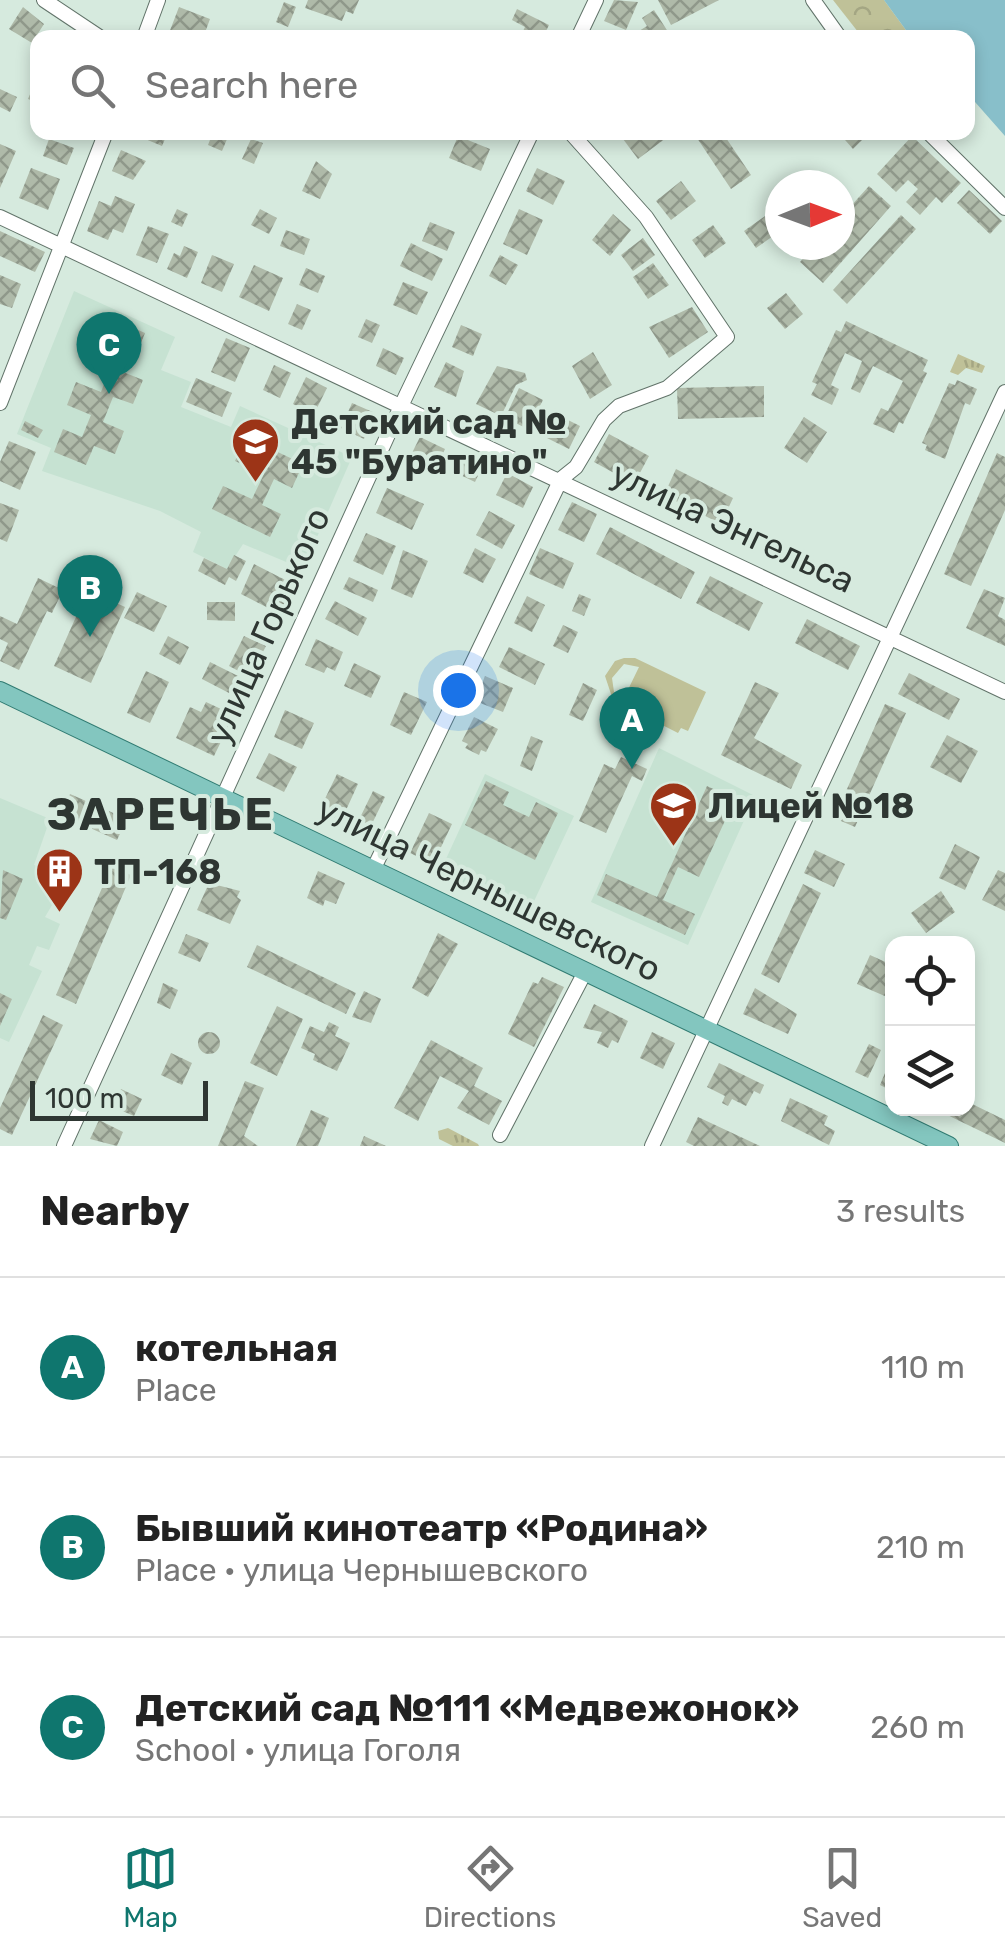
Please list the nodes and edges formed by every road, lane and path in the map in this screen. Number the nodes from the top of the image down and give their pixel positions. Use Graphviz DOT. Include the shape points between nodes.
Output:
graph roads {
  1 [pos="44,0"];
  2 [pos="158,0"];
  3 [pos="596,0"];
  4 [pos="813,0"];
  5 [pos="89,30"];
  6 [pos="147,30"];
  7 [pos="582,30"];
  8 [pos="834,30"];
  9 [pos="103,140"];
  10 [pos="528,140"];
  11 [pos="577,140"];
  12 [pos="936,140"];
  13 [pos="1005,208"];
  14 [pos="0,216"];
  15 [pos="62,244"];
  16 [pos="1005,392"];
  17 [pos="0,403"];
  18 [pos="402,404"];
  19 [pos="562,479"];
  20 [pos="894,636"];
  21 [pos="0,690"];
  22 [pos="1005,692"];
  23 [pos="223,798"];
  24 [pos="374,870"];
  25 [pos="586,972"];
  26 [pos="706,1030"];
  27 [pos="500,1135"];
  28 [pos="64,1146"];
  29 [pos="652,1146"];
  30 [pos="949,1146"];
  1 -- 5 [label="street"];
  2 -- 6 [label="street"];
  3 -- 7 [label="street"];
  4 -- 8 [label="street"];
  9 -- 15 [label="street"];
  10 -- 18 [label="street, улица Горького"];
  11 -- 19 [label="street" via="646,217 727,338 668,388 619,406"];
  12 -- 13 [label="street"];
  14 -- 15 [label="street, улица Энгельса"];
  15 -- 17 [label="street"];
  15 -- 18 [label="street, улица Энгельса"];
  16 -- 20 [label="street"];
  18 -- 19 [label="street, улица Энгельса"];
  18 -- 23 [label="street, улица Горького"];
  19 -- 20 [label="street, улица Энгельса"];
  19 -- 24 [label="street"];
  20 -- 22 [label="street, улица Энгельса"];
  20 -- 26 [label="street"];
  21 -- 23 [label="main road, улица Чернышевского"];
  23 -- 24 [label="main road, улица Чернышевского"];
  23 -- 28 [label="street, улица Горького"];
  24 -- 25 [label="main road, улица Чернышевского"];
  25 -- 26 [label="main road, улица Чернышевского"];
  25 -- 27 [label="street"];
  26 -- 29 [label="street"];
  26 -- 30 [label="main road, улица Чернышевского"];
}
